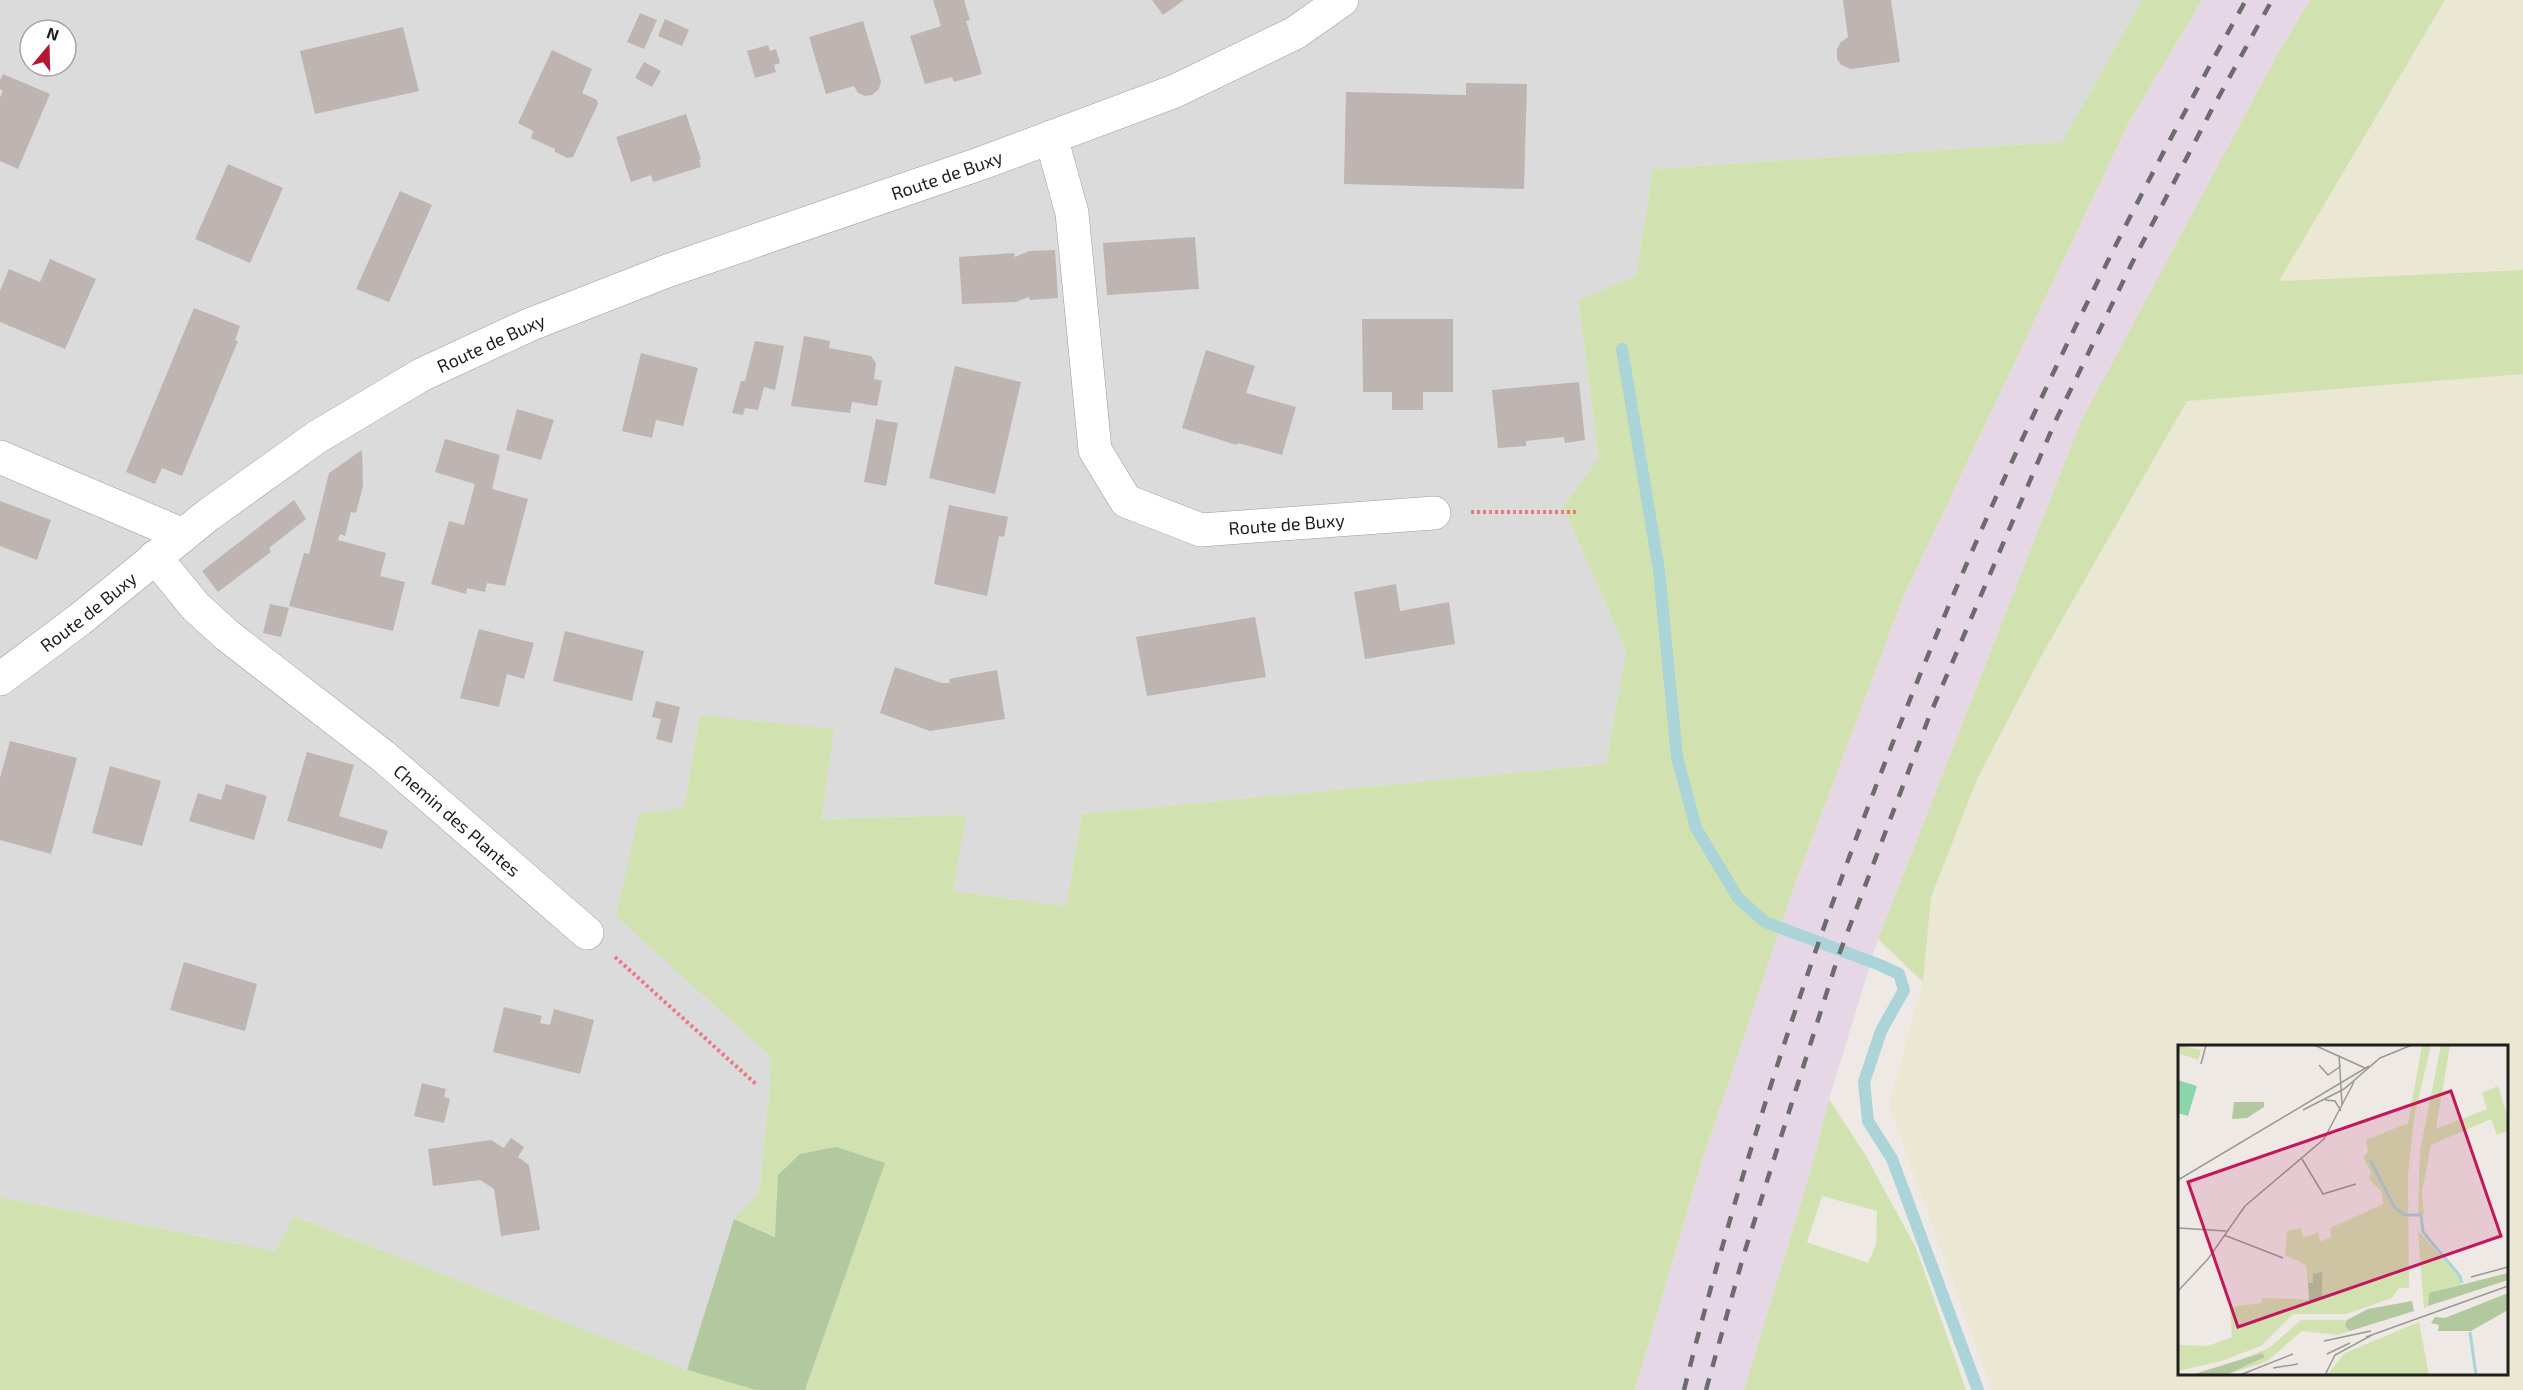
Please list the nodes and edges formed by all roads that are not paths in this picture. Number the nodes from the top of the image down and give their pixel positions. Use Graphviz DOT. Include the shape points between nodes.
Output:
graph roads {
  1 [pos="1342,0"];
  2 [pos="1051,137"];
  3 [pos="0,457"];
  4 [pos="1434,513"];
  5 [pos="183,535"];
  6 [pos="155,557"];
  7 [pos="0,679"];
  8 [pos="587,933"];
  1 -- 2 [label="street, Route de Buxy" via="1295,33 1175,92"];
  2 -- 4 [label="street, Route de Buxy" via="1072,213 1095,450 1126,501 1201,530"];
  2 -- 5 [label="street, Route de Buxy" via="667,271 529,325 421,375 318,437"];
  3 -- 5 [label="street"];
  5 -- 6 [label="street, Route de Buxy"];
  6 -- 7 [label="street, Route de Buxy"];
  6 -- 8 [label="street, Chemin des Plantes" via="196,607 228,636 383,756"];
}
